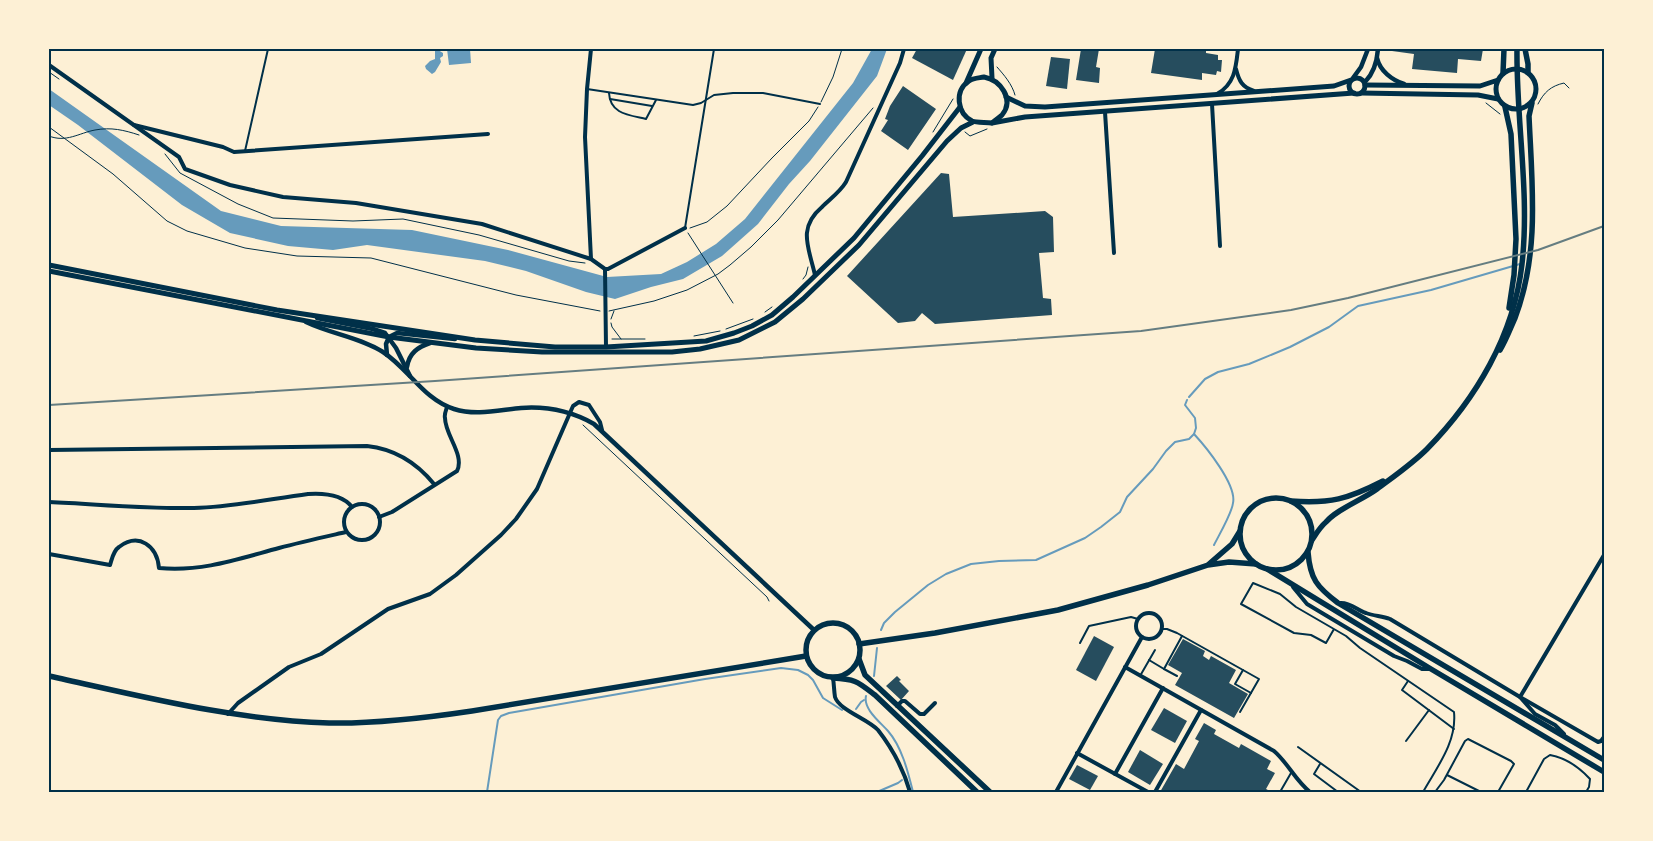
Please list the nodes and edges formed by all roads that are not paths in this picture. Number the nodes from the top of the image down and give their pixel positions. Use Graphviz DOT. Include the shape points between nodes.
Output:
graph roads {
  1 [pos="268,49"];
  2 [pos="591,49"];
  3 [pos="714,49"];
  4 [pos="904,49"];
  5 [pos="981,49"];
  6 [pos="994,49"];
  7 [pos="1238,49"];
  8 [pos="1368,49"];
  9 [pos="1378,49"];
  10 [pos="1504,49"];
  11 [pos="1517,49"];
  12 [pos="1525,49"];
  13 [pos="1377,58"];
  14 [pos="49,65"];
  15 [pos="1236,70"];
  16 [pos="1528,72"];
  17 [pos="1503,73"];
  18 [pos="992,78"];
  19 [pos="1352,79"];
  20 [pos="1498,80"];
  21 [pos="966,83"];
  22 [pos="1365,84"];
  23 [pos="1408,85"];
  24 [pos="587,89"];
  25 [pos="609,92"];
  26 [pos="1256,92"];
  27 [pos="1360,93"];
  28 [pos="1354,94"];
  29 [pos="1214,96"];
  30 [pos="1006,97"];
  31 [pos="610,99"];
  32 [pos="656,100"];
  33 [pos="705,100"];
  34 [pos="1498,100"];
  35 [pos="820,104"];
  36 [pos="1212,104"];
  37 [pos="1534,105"];
  38 [pos="652,106"];
  39 [pos="960,107"];
  40 [pos="1505,107"];
  41 [pos="1105,112"];
  42 [pos="973,122"];
  43 [pos="992,123"];
  44 [pos="130,124"];
  45 [pos="488,134"];
  46 [pos="245,152"];
  47 [pos="686,230"];
  48 [pos="1220,246"];
  49 [pos="1114,254"];
  50 [pos="592,259"];
  51 [pos="49,265"];
  52 [pos="605,268"];
  53 [pos="49,271"];
  54 [pos="815,275"];
  55 [pos="1518,290"];
  56 [pos="308,315"];
  57 [pos="305,322"];
  58 [pos="389,337"];
  59 [pos="464,338"];
  60 [pos="432,342"];
  61 [pos="606,350"];
  62 [pos="412,354"];
  63 [pos="387,355"];
  64 [pos="402,358"];
  65 [pos="392,359"];
  66 [pos="1492,362"];
  67 [pos="407,367"];
  68 [pos="411,378"];
  69 [pos="447,406"];
  70 [pos="569,412"];
  71 [pos="602,430"];
  72 [pos="49,450"];
  73 [pos="1394,476"];
  74 [pos="434,484"];
  75 [pos="1290,500"];
  76 [pos="49,502"];
  77 [pos="352,507"];
  78 [pos="378,517"];
  79 [pos="1240,531"];
  80 [pos="346,532"];
  81 [pos="1312,540"];
  82 [pos="1308,552"];
  83 [pos="49,554"];
  84 [pos="1604,555"];
  85 [pos="1256,564"];
  86 [pos="1208,565"];
  87 [pos="1267,569"];
  88 [pos="1338,603"];
  89 [pos="1138,619"];
  90 [pos="1162,629"];
  91 [pos="1334,629"];
  92 [pos="814,630"];
  93 [pos="1182,636"];
  94 [pos="1142,637"];
  95 [pos="1080,643"];
  96 [pos="860,644"];
  97 [pos="1155,650"];
  98 [pos="806,656"];
  99 [pos="859,658"];
  100 [pos="1149,660"];
  101 [pos="1125,667"];
  102 [pos="1164,669"];
  103 [pos="1243,670"];
  104 [pos="49,676"];
  105 [pos="1140,676"];
  106 [pos="1177,676"];
  107 [pos="834,678"];
  108 [pos="1408,680"];
  109 [pos="1163,688"];
  110 [pos="1251,693"];
  111 [pos="1520,697"];
  112 [pos="935,703"];
  113 [pos="897,706"];
  114 [pos="1201,710"];
  115 [pos="1429,710"];
  116 [pos="1240,712"];
  117 [pos="228,714"];
  118 [pos="1454,729"];
  119 [pos="1604,736"];
  120 [pos="1406,741"];
  121 [pos="1573,742"];
  122 [pos="1298,747"];
  123 [pos="1077,753"];
  124 [pos="1604,760"];
  125 [pos="1320,763"];
  126 [pos="1291,772"];
  127 [pos="1604,772"];
  128 [pos="1115,774"];
  129 [pos="1447,775"];
  130 [pos="1308,791"];
  131 [pos="910,792"];
  132 [pos="977,792"];
  133 [pos="990,792"];
  134 [pos="1056,792"];
  135 [pos="1148,792"];
  136 [pos="1155,792"];
  137 [pos="1280,792"];
  138 [pos="1338,792"];
  139 [pos="1361,792"];
  140 [pos="1423,792"];
  141 [pos="1435,792"];
  142 [pos="1481,792"];
  143 [pos="1498,792"];
  144 [pos="1526,792"];
  145 [pos="1586,792"];
  1 -- 46 [label="lane"];
  2 -- 24 [label="street"];
  3 -- 33 [label="lane"];
  4 -- 54 [label="street" via="846,182 810,220 806,238"];
  5 -- 21 [label="main road"];
  6 -- 18 [label="main road"];
  7 -- 15 [label="street"];
  8 -- 19 [label="street"];
  9 -- 13 [label="street"];
  10 -- 17 [label="main road"];
  11 -- 55 [label="main road" via="1524,203"];
  12 -- 16 [label="main road"];
  13 -- 22 [label="street" via="1372,75"];
  13 -- 23 [label="street" via="1378,65 1390,77"];
  14 -- 44 [label="street"];
  15 -- 26 [label="street" via="1242,85"];
  15 -- 29 [label="street" via="1229,86"];
  16 -- 17 [label="main road" via="1511,69"];
  16 -- 37 [label="main road" via="1537,86"];
  17 -- 20 [label="main road"];
  18 -- 21 [label="main road"];
  18 -- 30 [label="main road" via="1004,90"];
  19 -- 22 [label="main road" via="1360,78"];
  19 -- 26 [label="main road" via="1334,86"];
  19 -- 28 [label="main road" via="1349,86"];
  20 -- 23 [label="main road" via="1480,86"];
  20 -- 34 [label="main road"];
  21 -- 39 [label="main road" via="959,92"];
  22 -- 23 [label="main road"];
  22 -- 27 [label="main road"];
  24 -- 25 [label="lane"];
  24 -- 50 [label="street" via="585,137"];
  25 -- 31 [label="lane"];
  25 -- 32 [label="lane"];
  26 -- 29 [label="main road"];
  27 -- 28 [label="main road"];
  27 -- 34 [label="main road" via="1478,95"];
  28 -- 36 [label="main road"];
  29 -- 30 [label="main road" via="1045,107 1025,106"];
  30 -- 43 [label="main road" via="1006,108"];
  31 -- 38 [label="lane"];
  31 -- 38 [label="lane" via="616,110 646,119"];
  32 -- 33 [label="lane" via="693,105"];
  32 -- 38 [label="lane"];
  33 -- 35 [label="lane" via="714,95 763,93"];
  33 -- 47 [label="lane"];
  34 -- 40 [label="main road"];
  36 -- 41 [label="main road"];
  36 -- 48 [label="street"];
  37 -- 40 [label="main road" via="1519,110"];
  37 -- 55 [label="main road" via="1529,116 1533,233 1529,271"];
  39 -- 42 [label="main road"];
  39 -- 54 [label="main road" via="854,238"];
  40 -- 55 [label="main road" via="1511,134"];
  41 -- 43 [label="main road" via="1024,117"];
  41 -- 49 [label="street"];
  42 -- 43 [label="main road"];
  42 -- 61 [label="main road" via="946,141 859,245 775,322 739,340 700,349 672,352"];
  44 -- 46 [label="street" via="234,152"];
  44 -- 50 [label="street" via="178,157 185,169 230,185 283,198 356,203 482,224"];
  45 -- 46 [label="street"];
  47 -- 52 [label="street"];
  50 -- 52 [label="street"];
  51 -- 56 [label="main road"];
  52 -- 61 [label="street"];
  53 -- 57 [label="main road"];
  54 -- 61 [label="main road" via="772,315 734,333 706,341"];
  55 -- 66 [label="main road"];
  55 -- 66 [label="main road" via="1506,340"];
  56 -- 58 [label="street" via="379,331"];
  56 -- 59 [label="main road"];
  57 -- 58 [label="main road"];
  57 -- 63 [label="street" via="360,340"];
  58 -- 59 [label="street" via="397,333"];
  58 -- 60 [label="main road"];
  58 -- 63 [label="street"];
  58 -- 64 [label="street"];
  59 -- 61 [label="main road"];
  60 -- 61 [label="main road" via="513,350"];
  60 -- 62 [label="street"];
  62 -- 64 [label="street"];
  62 -- 67 [label="street"];
  63 -- 65 [label="street"];
  64 -- 65 [label="street"];
  64 -- 67 [label="street"];
  65 -- 68 [label="street"];
  66 -- 73 [label="main road" via="1456,416 1426,450"];
  67 -- 68 [label="street"];
  68 -- 69 [label="street" via="431,398"];
  69 -- 70 [label="street" via="474,412 550,408"];
  69 -- 74 [label="street" via="444,417 460,465 457,471"];
  70 -- 71 [label="street"];
  70 -- 71 [label="street" via="579,402 589,405"];
  70 -- 117 [label="street" via="532,497 516,519 480,554 430,594 388,609 321,654 290,667 238,703"];
  71 -- 92 [label="street"];
  72 -- 74 [label="street" via="367,446 392,451 408,459"];
  73 -- 75 [label="main road" via="1362,492 1335,500"];
  73 -- 81 [label="main road" via="1326,521"];
  74 -- 78 [label="street" via="392,512"];
  75 -- 79 [label="main road" via="1278,498 1255,505 1246,514"];
  75 -- 81 [label="main road" via="1308,516"];
  76 -- 77 [label="street" via="195,508 320,494 338,497"];
  77 -- 78 [label="street" via="368,506"];
  77 -- 80 [label="street" via="345,515"];
  78 -- 80 [label="street" via="379,528 368,539 358,540"];
  79 -- 85 [label="main road" via="1245,553"];
  79 -- 86 [label="main road" via="1232,544"];
  80 -- 83 [label="street" via="191,569 159,568 152,548 136,541 119,547 110,565"];
  81 -- 82 [label="main road"];
  82 -- 87 [label="main road" via="1291,568"];
  82 -- 88 [label="main road" via="1317,585"];
  84 -- 111 [label="street"];
  85 -- 86 [label="main road" via="1228,562"];
  85 -- 87 [label="main road"];
  86 -- 96 [label="main road" via="1058,610"];
  87 -- 127 [label="main road"];
  88 -- 111 [label="street" via="1390,619"];
  88 -- 121 [label="main road"];
  89 -- 90 [label="street" via="1144,614 1152,614 1161,622"];
  89 -- 94 [label="street" via="1137,631"];
  89 -- 95 [label="lane" via="1131,617 1089,626"];
  90 -- 93 [label="lane"];
  90 -- 94 [label="street" via="1154,638"];
  91 -- 91 [label="lane" via="1280,594 1253,583 1242,604 1294,633 1311,635 1326,643"];
  91 -- 108 [label="lane"];
  92 -- 96 [label="main road" via="832,623 841,624 850,629"];
  92 -- 98 [label="main road" via="807,642"];
  93 -- 102 [label="lane"];
  93 -- 103 [label="lane"];
  94 -- 101 [label="street"];
  96 -- 99 [label="main road"];
  97 -- 100 [label="lane"];
  98 -- 107 [label="main road" via="816,672"];
  98 -- 117 [label="main road" via="422,718 330,723"];
  99 -- 107 [label="main road" via="849,672"];
  99 -- 113 [label="main road" via="865,675"];
  100 -- 102 [label="lane"];
  100 -- 105 [label="lane"];
  101 -- 105 [label="street"];
  101 -- 123 [label="street"];
  102 -- 106 [label="lane"];
  103 -- 110 [label="lane" via="1235,684"];
  103 -- 110 [label="lane" via="1259,679"];
  104 -- 117 [label="main road"];
  105 -- 109 [label="street"];
  107 -- 131 [label="street" via="835,698 878,731 903,773"];
  107 -- 132 [label="main road" via="858,681"];
  108 -- 115 [label="lane" via="1402,690"];
  108 -- 118 [label="lane" via="1454,712"];
  109 -- 114 [label="street"];
  109 -- 128 [label="street"];
  110 -- 116 [label="lane"];
  111 -- 119 [label="street" via="1598,742"];
  111 -- 121 [label="street" via="1535,714"];
  112 -- 113 [label="street" via="924,714 906,701"];
  113 -- 133 [label="main road"];
  114 -- 126 [label="street" via="1274,751"];
  114 -- 136 [label="street"];
  115 -- 118 [label="lane"];
  115 -- 120 [label="lane"];
  118 -- 140 [label="lane" via="1449,747"];
  121 -- 124 [label="main road"];
  122 -- 125 [label="lane"];
  123 -- 128 [label="street"];
  123 -- 134 [label="street"];
  125 -- 138 [label="lane" via="1314,774"];
  125 -- 139 [label="lane"];
  126 -- 130 [label="street"];
  126 -- 137 [label="lane"];
  128 -- 135 [label="street"];
  129 -- 141 [label="lane"];
  129 -- 142 [label="lane"];
  129 -- 143 [label="lane" via="1468,739 1514,764"];
  144 -- 145 [label="lane" via="1544,758 1550,755 1559,756 1580,768 1590,779"];
}
